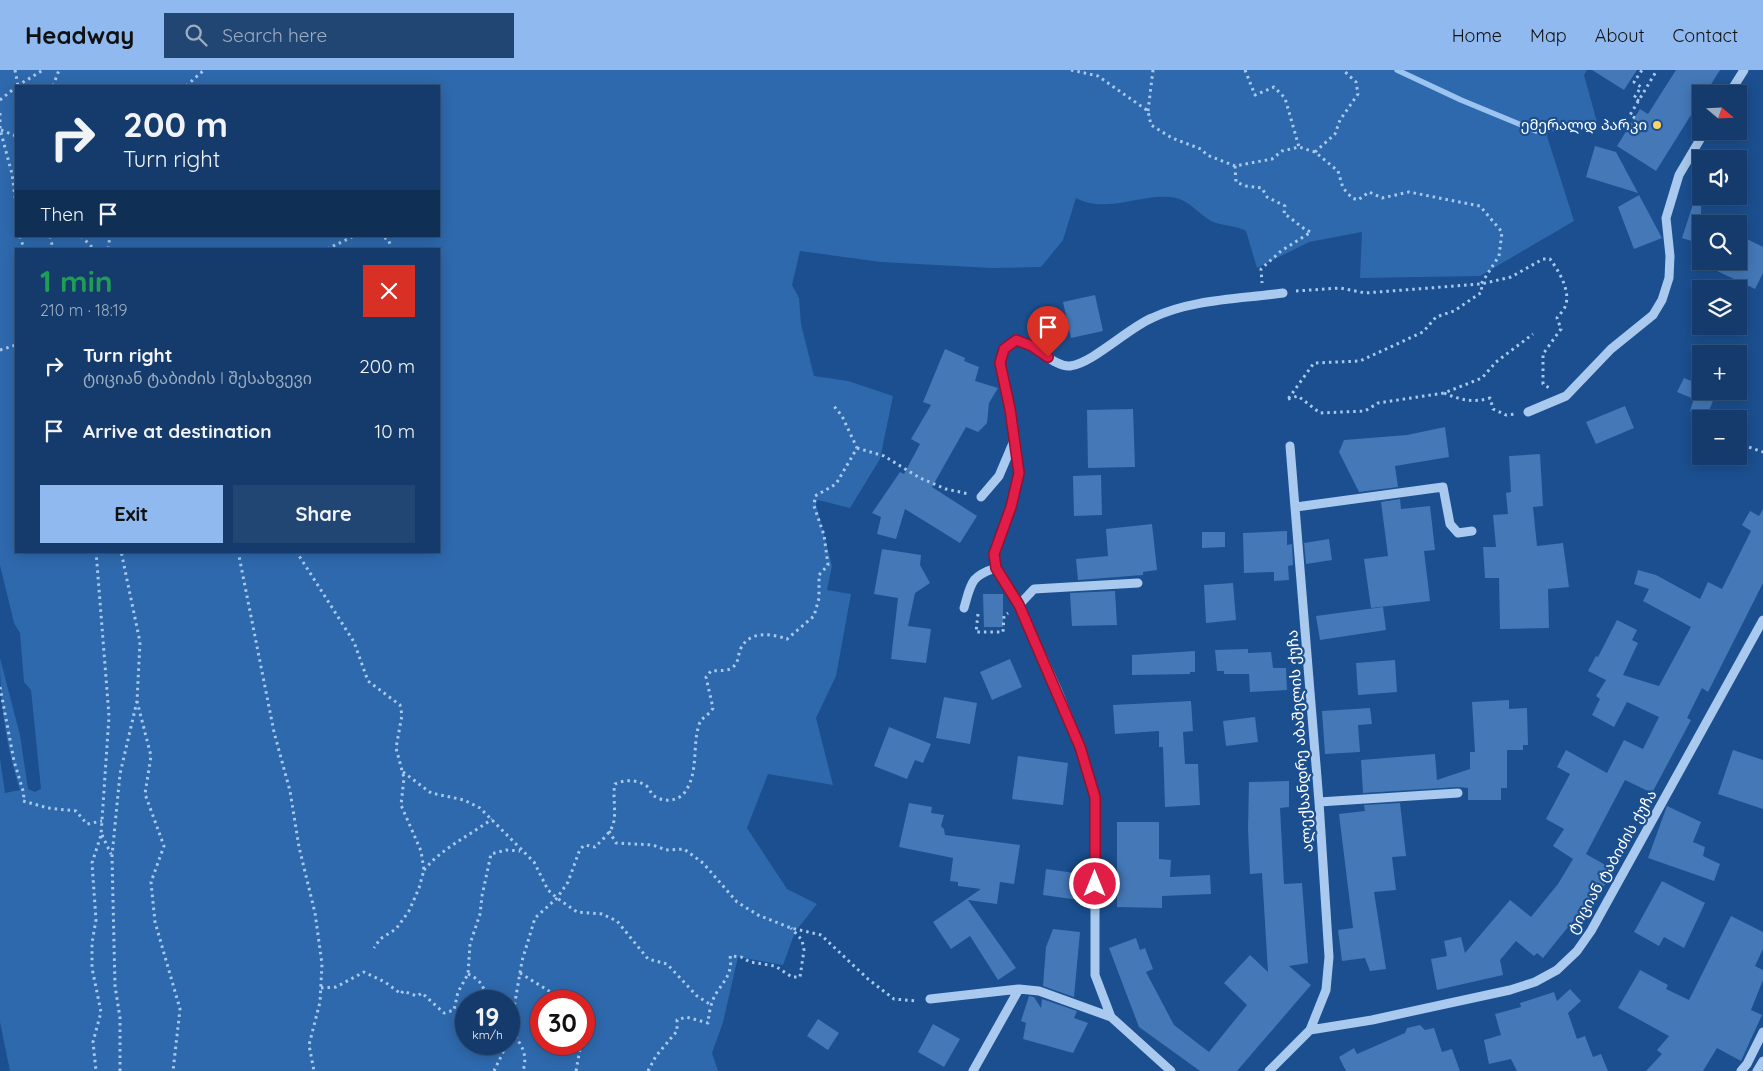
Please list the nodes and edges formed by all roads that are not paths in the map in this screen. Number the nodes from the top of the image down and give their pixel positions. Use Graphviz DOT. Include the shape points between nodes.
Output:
graph roads {
  1 [pos="1744,70"];
  2 [pos="1735,85"];
  3 [pos="1699,140"];
  4 [pos="1283,293"];
  5 [pos="1528,412"];
  6 [pos="1013,443"];
  7 [pos="1290,446"];
  8 [pos="982,497"];
  9 [pos="1296,507"];
  10 [pos="1472,531"];
  11 [pos="996,568"];
  12 [pos="1138,583"];
  13 [pos="1019,605"];
  14 [pos="964,608"];
  15 [pos="1763,620"];
  16 [pos="1458,793"];
  17 [pos="1319,802"];
  18 [pos="1019,989"];
  19 [pos="930,999"];
  20 [pos="1111,1017"];
  21 [pos="1310,1030"];
  22 [pos="1763,1032"];
  23 [pos="1763,1061"];
  24 [pos="973,1071"];
  25 [pos="1172,1071"];
  26 [pos="1269,1071"];
  27 [pos="1741,1071"];
  28 [pos="1757,1071"];
  1 -- 2 [label="street"];
  3 -- 5 [label="street" via="1678,174 1666,218 1670,256 1668,278 1662,300 1653,315 1611,349 1566,396"];
  4 -- 6 [label="street" via="1206,303 1164,313 1071,366 1064,366 1016,340 1004,349 1000,363"];
  6 -- 8 [label="street" via="999,476"];
  6 -- 11 [label="street" via="1019,473 994,554"];
  7 -- 9 [label="street, ალექსანდრე აბაშელის ქუჩა"];
  9 -- 10 [label="street" via="1443,487 1450,524 1458,532"];
  9 -- 17 [label="street, ალექსანდრე აბაშელის ქუჩა"];
  11 -- 13 [label="street"];
  11 -- 14 [label="street" via="979,573 971,582"];
  12 -- 13 [label="street" via="1034,588"];
  13 -- 20 [label="street" via="1080,747 1095,797 1095,975"];
  15 -- 21 [label="street, ტიციან ტაბიძის ქუჩა" via="1592,931 1557,970 1510,990"];
  16 -- 17 [label="street"];
  17 -- 21 [label="street, ალექსანდრე აბაშელის ქუჩა" via="1329,957 1326,990"];
  18 -- 19 [label="street"];
  18 -- 20 [label="street" via="1039,991"];
  18 -- 24 [label="street"];
  20 -- 25 [label="street"];
  21 -- 26 [label="street"];
  22 -- 27 [label="street"];
  23 -- 28 [label="street"];
}
